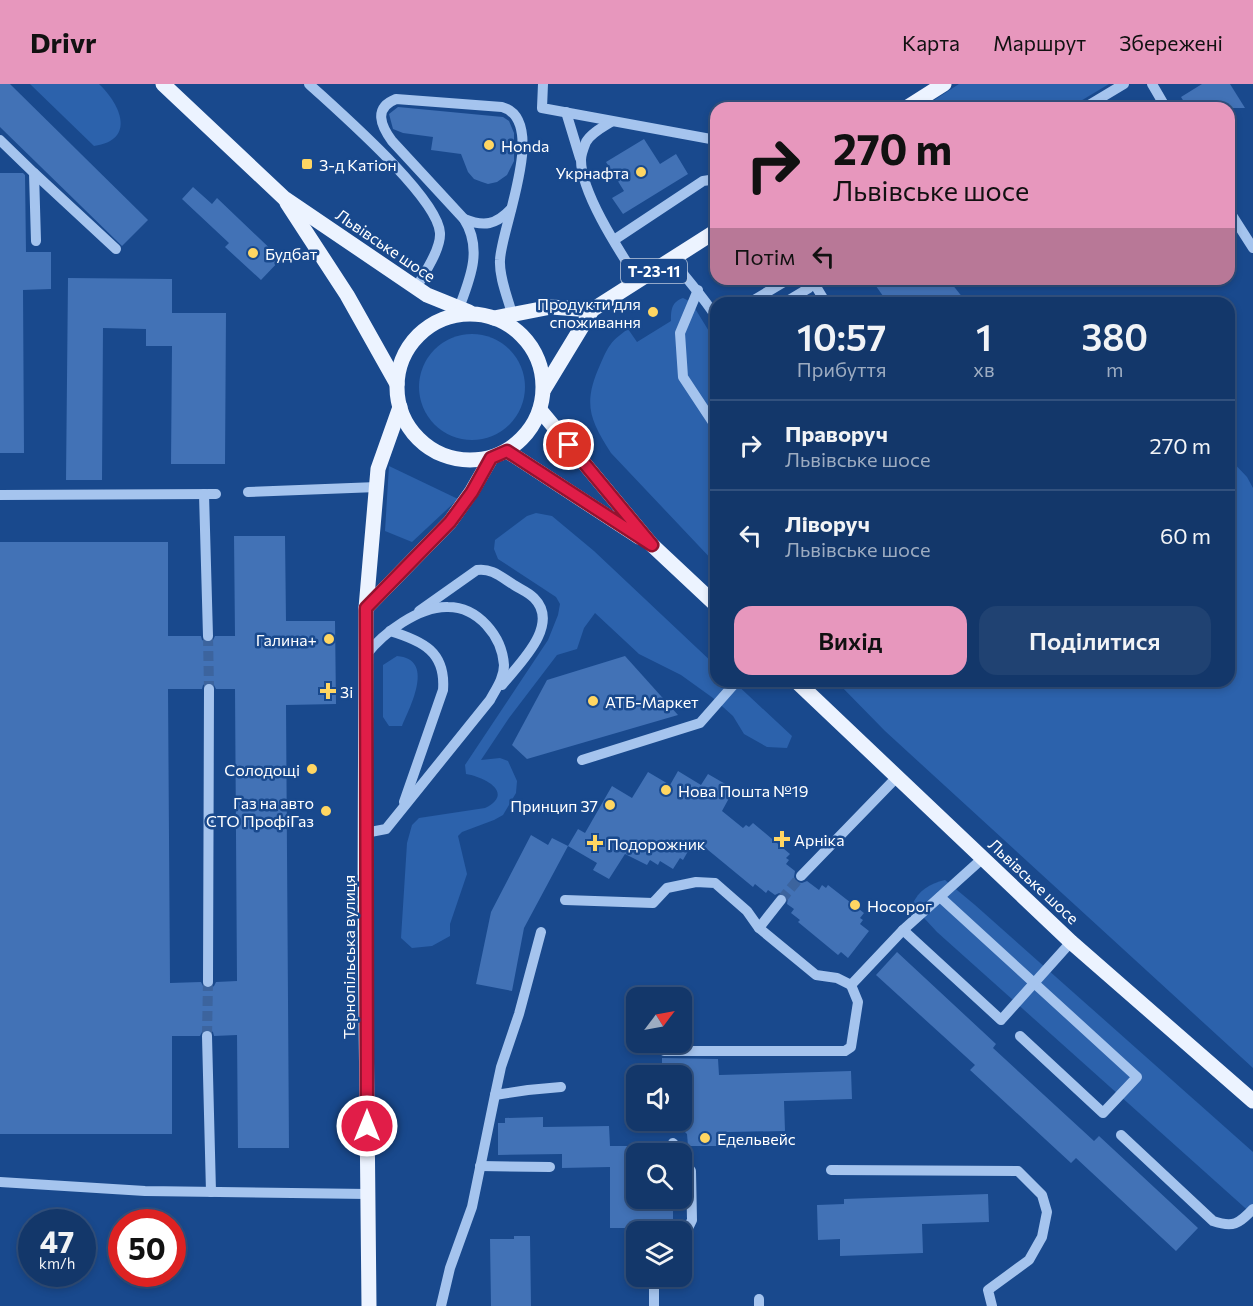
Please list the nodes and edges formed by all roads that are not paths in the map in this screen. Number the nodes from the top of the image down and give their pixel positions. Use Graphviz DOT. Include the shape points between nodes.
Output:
graph roads {
  1 [pos="163,84"];
  2 [pos="309,84"];
  3 [pos="543,84"];
  4 [pos="944,84"];
  5 [pos="1124,84"];
  6 [pos="1152,84"];
  7 [pos="916,102"];
  8 [pos="1094,102"];
  9 [pos="1163,102"];
  10 [pos="566,112"];
  11 [pos="611,122"];
  12 [pos="710,139"];
  13 [pos="0,140"];
  14 [pos="581,159"];
  15 [pos="34,173"];
  16 [pos="710,180"];
  17 [pos="284,198"];
  18 [pos="511,209"];
  19 [pos="464,219"];
  20 [pos="1235,220"];
  21 [pos="710,235"];
  22 [pos="614,240"];
  23 [pos="36,241"];
  24 [pos="116,249"];
  25 [pos="1253,249"];
  26 [pos="672,259"];
  27 [pos="638,280"];
  28 [pos="779,285"];
  29 [pos="810,285"];
  30 [pos="416,288"];
  31 [pos="698,290"];
  32 [pos="759,297"];
  33 [pos="794,297"];
  34 [pos="710,306"];
  35 [pos="592,310"];
  36 [pos="465,311"];
  37 [pos="512,314"];
  38 [pos="494,318"];
  39 [pos="397,384"];
  40 [pos="544,389"];
  41 [pos="400,407"];
  42 [pos="540,410"];
  43 [pos="710,418"];
  44 [pos="507,451"];
  45 [pos="491,458"];
  46 [pos="377,487"];
  47 [pos="248,492"];
  48 [pos="204,494"];
  49 [pos="216,494"];
  50 [pos="0,495"];
  51 [pos="652,545"];
  52 [pos="710,599"];
  53 [pos="366,608"];
  54 [pos="412,616"];
  55 [pos="390,631"];
  56 [pos="208,636"];
  57 [pos="366,655"];
  58 [pos="732,687"];
  59 [pos="802,687"];
  60 [pos="209,688"];
  61 [pos="490,700"];
  62 [pos="582,759"];
  63 [pos="897,777"];
  64 [pos="401,808"];
  65 [pos="365,833"];
  66 [pos="982,858"];
  67 [pos="801,876"];
  68 [pos="939,897"];
  69 [pos="565,900"];
  70 [pos="782,900"];
  71 [pos="759,928"];
  72 [pos="903,930"];
  73 [pos="541,932"];
  74 [pos="1071,942"];
  75 [pos="208,982"];
  76 [pos="1035,983"];
  77 [pos="851,985"];
  78 [pos="207,1036"];
  79 [pos="1020,1036"];
  80 [pos="692,1052"];
  81 [pos="561,1087"];
  82 [pos="495,1095"];
  83 [pos="1253,1101"];
  84 [pos="1121,1135"];
  85 [pos="480,1166"];
  86 [pos="550,1167"];
  87 [pos="831,1170"];
  88 [pos="0,1182"];
  89 [pos="212,1192"];
  90 [pos="368,1194"];
  91 [pos="1253,1209"];
  92 [pos="654,1287"];
  93 [pos="369,1306"];
  94 [pos="441,1306"];
  95 [pos="654,1306"];
  96 [pos="992,1306"];
  1 -- 17 [label="main road, Львівське шосе"];
  2 -- 30 [label="street" via="385,156 433,212 440,233 433,261"];
  3 -- 10 [label="street" via="542,108"];
  4 -- 7 [label="main road"];
  5 -- 8 [label="street"];
  6 -- 9 [label="street"];
  10 -- 11 [label="street"];
  10 -- 14 [label="street"];
  11 -- 12 [label="street"];
  11 -- 14 [label="street" via="586,141"];
  13 -- 15 [label="street"];
  14 -- 22 [label="street" via="585,181"];
  15 -- 23 [label="street"];
  15 -- 24 [label="street"];
  16 -- 22 [label="street"];
  17 -- 30 [label="main road, Львівське шосе"];
  17 -- 39 [label="main road, Львівське шосе" via="347,295"];
  18 -- 19 [label="street" via="487,225"];
  18 -- 19 [label="street" via="524,145 522,130 510,109 411,99 388,102 380,119 383,129"];
  18 -- 37 [label="street" via="500,261"];
  19 -- 36 [label="street" via="473,242 473,271"];
  20 -- 25 [label="street"];
  21 -- 26 [label="main road, Т-23-11"];
  22 -- 27 [label="street"];
  26 -- 27 [label="main road, Т-23-11"];
  26 -- 31 [label="street"];
  27 -- 35 [label="main road, Т-23-11"];
  28 -- 32 [label="street"];
  29 -- 33 [label="street"];
  30 -- 36 [label="main road, Львівське шосе"];
  31 -- 34 [label="street"];
  31 -- 43 [label="street" via="680,333 683,377"];
  35 -- 37 [label="main road, Т-23-11" via="551,307"];
  35 -- 40 [label="main road, Т-23-11"];
  36 -- 38 [label="main road, Т-23-11"];
  36 -- 39 [label="main road, Т-23-11" via="429,326 412,342 401,361"];
  37 -- 38 [label="main road, Т-23-11"];
  38 -- 40 [label="main road, Т-23-11" via="515,328 531,345 541,366"];
  39 -- 41 [label="main road, Т-23-11"];
  40 -- 42 [label="main road, Т-23-11"];
  41 -- 45 [label="main road, Т-23-11" via="409,428 425,445 445,456"];
  41 -- 46 [label="main road, Тернопільська вулиця / Т-23-11" via="378,470"];
  42 -- 44 [label="main road, Т-23-11" via="529,431"];
  42 -- 51 [label="main road"];
  44 -- 45 [label="main road, Т-23-11"];
  44 -- 51 [label="main road"];
  45 -- 53 [label="main road" via="450,522"];
  46 -- 47 [label="street"];
  46 -- 53 [label="main road, Тернопільська вулиця / Т-23-11"];
  48 -- 49 [label="street"];
  48 -- 50 [label="street"];
  48 -- 56 [label="street"];
  51 -- 52 [label="main road"];
  53 -- 57 [label="main road, Тернопільська вулиця / Т-23-11"];
  54 -- 55 [label="street"];
  54 -- 61 [label="street" via="446,606 479,617 491,631 504,666 502,679"];
  54 -- 61 [label="street" via="477,570 488,568 533,597 540,607 543,624 538,640"];
  55 -- 57 [label="street"];
  55 -- 64 [label="street" via="413,638 429,650 444,675 443,690"];
  57 -- 65 [label="main road, Тернопільська вулиця / Т-23-11"];
  58 -- 62 [label="street" via="700,723"];
  59 -- 63 [label="main road, Львівське шосе"];
  60 -- 75 [label="street"];
  61 -- 64 [label="street"];
  63 -- 66 [label="main road, Львівське шосе"];
  63 -- 67 [label="street"];
  64 -- 65 [label="street" via="386,829"];
  65 -- 90 [label="main road, Тернопільська вулиця / Т-23-11"];
  66 -- 68 [label="street"];
  66 -- 74 [label="main road, Львівське шосе"];
  68 -- 72 [label="street"];
  68 -- 76 [label="street"];
  69 -- 71 [label="street" via="653,903 667,888 715,883 747,911"];
  70 -- 71 [label="street"];
  71 -- 77 [label="street" via="816,975"];
  72 -- 76 [label="street" via="1001,1020"];
  72 -- 77 [label="street"];
  73 -- 82 [label="street"];
  74 -- 76 [label="street"];
  74 -- 83 [label="main road, Львівське шосе"];
  76 -- 79 [label="street" via="1137,1077 1102,1113"];
  77 -- 80 [label="street" via="858,1002 851,1047 845,1051"];
  78 -- 89 [label="street"];
  81 -- 82 [label="street"];
  82 -- 85 [label="street"];
  84 -- 91 [label="street" via="1213,1221 1226,1226 1241,1222"];
  85 -- 86 [label="street"];
  85 -- 94 [label="street" via="472,1207"];
  87 -- 96 [label="street" via="1017,1171 1041,1195 1047,1212 1042,1238 1029,1260 988,1290"];
  88 -- 89 [label="street"];
  89 -- 90 [label="street"];
  90 -- 93 [label="main road, Тернопільська вулиця / Т-23-11"];
  92 -- 95 [label="street"];
}
